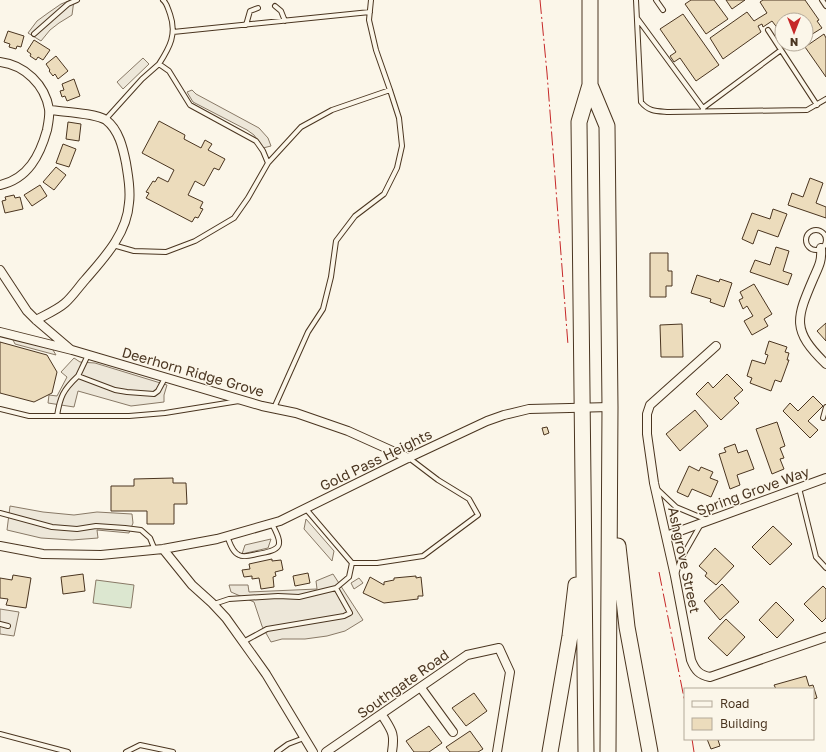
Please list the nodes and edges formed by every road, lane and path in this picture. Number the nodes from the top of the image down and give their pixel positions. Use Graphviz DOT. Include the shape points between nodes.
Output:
graph roads {
  1 [pos="77,0"];
  2 [pos="163,0"];
  3 [pos="371,0"];
  4 [pos="590,0"];
  5 [pos="636,0"];
  6 [pos="656,0"];
  7 [pos="822,0"];
  8 [pos="275,6"];
  9 [pos="826,6"];
  10 [pos="258,8"];
  11 [pos="663,10"];
  12 [pos="370,12"];
  13 [pos="637,17"];
  14 [pos="285,21"];
  15 [pos="246,25"];
  16 [pos="768,30"];
  17 [pos="173,32"];
  18 [pos="34,34"];
  19 [pos="774,39"];
  20 [pos="778,52"];
  21 [pos="782,52"];
  22 [pos="0,62"];
  23 [pos="159,64"];
  24 [pos="590,85"];
  25 [pos="390,90"];
  26 [pos="826,99"];
  27 [pos="817,105"];
  28 [pos="50,110"];
  29 [pos="703,110"];
  30 [pos="105,120"];
  31 [pos="268,163"];
  32 [pos="0,185"];
  33 [pos="113,245"];
  34 [pos="821,248"];
  35 [pos="0,270"];
  36 [pos="36,320"];
  37 [pos="0,332"];
  38 [pos="716,346"];
  39 [pos="72,350"];
  40 [pos="88,355"];
  41 [pos="826,364"];
  42 [pos="78,376"];
  43 [pos="165,378"];
  44 [pos="243,400"];
  45 [pos="582,407"];
  46 [pos="610,407"];
  47 [pos="826,407"];
  48 [pos="274,408"];
  49 [pos="0,409"];
  50 [pos="57,416"];
  51 [pos="823,418"];
  52 [pos="609,428"];
  53 [pos="408,458"];
  54 [pos="826,478"];
  55 [pos="655,487"];
  56 [pos="799,488"];
  57 [pos="583,498"];
  58 [pos="306,509"];
  59 [pos="0,513"];
  60 [pos="705,522"];
  61 [pos="272,524"];
  62 [pos="227,536"];
  63 [pos="666,536"];
  64 [pos="0,546"];
  65 [pos="159,550"];
  66 [pos="352,563"];
  67 [pos="826,568"];
  68 [pos="675,576"];
  69 [pos="336,588"];
  70 [pos="214,604"];
  71 [pos="0,624"];
  72 [pos="8,626"];
  73 [pos="826,638"];
  74 [pos="244,642"];
  75 [pos="421,688"];
  76 [pos="382,715"];
  77 [pos="453,732"];
  78 [pos="0,734"];
  79 [pos="305,738"];
  80 [pos="68,752"];
  81 [pos="126,752"];
  82 [pos="173,752"];
  83 [pos="276,752"];
  84 [pos="313,752"];
  85 [pos="326,752"];
  86 [pos="392,752"];
  87 [pos="497,752"];
  88 [pos="550,752"];
  89 [pos="586,752"];
  90 [pos="608,752"];
  91 [pos="650,752"];
  1 -- 18 [label="lane" via="68,4"];
  2 -- 17 [label="lane" via="171,17"];
  3 -- 12 [label="lane"];
  4 -- 24 [label="highway"];
  5 -- 13 [label="lane"];
  6 -- 11 [label="lane"];
  7 -- 9 [label="lane"];
  8 -- 14 [label="lane" via="281,11"];
  10 -- 15 [label="lane" via="250,11"];
  12 -- 14 [label="lane"];
  12 -- 25 [label="lane" via="369,20 376,50"];
  13 -- 29 [label="lane"];
  13 -- 29 [label="lane" via="641,102 652,111"];
  14 -- 15 [label="lane"];
  15 -- 17 [label="lane"];
  16 -- 19 [label="lane"];
  17 -- 23 [label="lane" via="169,48"];
  20 -- 29 [label="lane"];
  21 -- 27 [label="lane"];
  22 -- 28 [label="street" via="20,67 29,74 43,92"];
  23 -- 30 [label="lane"];
  23 -- 31 [label="lane" via="169,71 190,106 256,141"];
  24 -- 45 [label="highway" via="579,122"];
  24 -- 46 [label="highway" via="607,126"];
  25 -- 31 [label="lane" via="332,110 301,127"];
  25 -- 48 [label="lane" via="399,118 402,146 397,168 384,194 355,216 336,241 323,309 308,332"];
  26 -- 27 [label="lane"];
  27 -- 29 [label="lane" via="808,110"];
  28 -- 30 [label="street" via="98,116"];
  28 -- 32 [label="street" via="41,150 34,162 17,178"];
  30 -- 33 [label="street" via="113,127 124,152 130,202 120,234"];
  31 -- 33 [label="lane" via="234,218 195,241 166,252 134,251"];
  33 -- 36 [label="street" via="65,303"];
  34 -- 34 [label="lane" via="826,241 823,233 817,230 810,231 806,236 808,246"];
  34 -- 41 [label="street" via="822,258 802,305 800,326 808,345"];
  35 -- 36 [label="street, Deerhorn Ridge Grove" via="27,311"];
  36 -- 39 [label="street, Deerhorn Ridge Grove"];
  37 -- 39 [label="street"];
  38 -- 55 [label="street, Ashgrove Street" via="648,410 647,434"];
  39 -- 40 [label="street, Deerhorn Ridge Grove"];
  40 -- 42 [label="lane"];
  40 -- 43 [label="street, Deerhorn Ridge Grove"];
  42 -- 43 [label="lane" via="116,390 154,394"];
  42 -- 50 [label="lane" via="69,384 60,399"];
  43 -- 44 [label="street, Deerhorn Ridge Grove"];
  44 -- 48 [label="street, Deerhorn Ridge Grove"];
  44 -- 50 [label="lane" via="165,413"];
  45 -- 46 [label="street, Gold Pass Heights"];
  45 -- 53 [label="street, Gold Pass Heights" via="529,409 504,415"];
  45 -- 57 [label="highway"];
  46 -- 52 [label="highway"];
  47 -- 51 [label="lane"];
  48 -- 53 [label="street, Deerhorn Ridge Grove" via="348,431"];
  49 -- 50 [label="lane" via="29,416"];
  52 -- 90 [label="highway"];
  52 -- 91 [label="highway" via="619,565 634,670"];
  53 -- 58 [label="street, Gold Pass Heights"];
  53 -- 66 [label="lane" via="469,499 478,515 423,556 377,563"];
  54 -- 56 [label="street, Spring Grove Way"];
  55 -- 60 [label="lane" via="676,507"];
  55 -- 63 [label="street, Ashgrove Street"];
  56 -- 60 [label="street, Spring Grove Way"];
  56 -- 67 [label="lane" via="816,557"];
  57 -- 88 [label="highway" via="570,636"];
  57 -- 89 [label="highway"];
  58 -- 61 [label="street, Gold Pass Heights"];
  58 -- 66 [label="lane"];
  59 -- 65 [label="lane" via="52,527 78,529 96,526 141,530"];
  60 -- 63 [label="street, Spring Grove Way"];
  60 -- 68 [label="lane" via="681,559"];
  61 -- 62 [label="street, Gold Pass Heights"];
  61 -- 62 [label="lane" via="279,544 271,552 242,556 232,548"];
  62 -- 65 [label="street, Gold Pass Heights"];
  63 -- 68 [label="street, Ashgrove Street"];
  64 -- 65 [label="street, Gold Pass Heights" via="43,554 101,555"];
  65 -- 70 [label="street" via="192,586"];
  66 -- 69 [label="lane" via="349,577"];
  68 -- 73 [label="street, Ashgrove Street" via="691,660 698,673 703,676 717,675"];
  69 -- 70 [label="lane" via="299,597 229,599"];
  69 -- 74 [label="lane" via="350,613 267,629"];
  70 -- 74 [label="street"];
  71 -- 72 [label="lane"];
  74 -- 79 [label="street"];
  75 -- 76 [label="street, Southgate Road"];
  75 -- 77 [label="street"];
  75 -- 87 [label="street, Southgate Road" via="467,656 499,648 510,672"];
  76 -- 85 [label="street, Southgate Road"];
  76 -- 86 [label="street" via="393,733"];
  78 -- 80 [label="lane"];
  79 -- 83 [label="lane"];
  79 -- 84 [label="street"];
  81 -- 82 [label="lane" via="140,745"];
}
